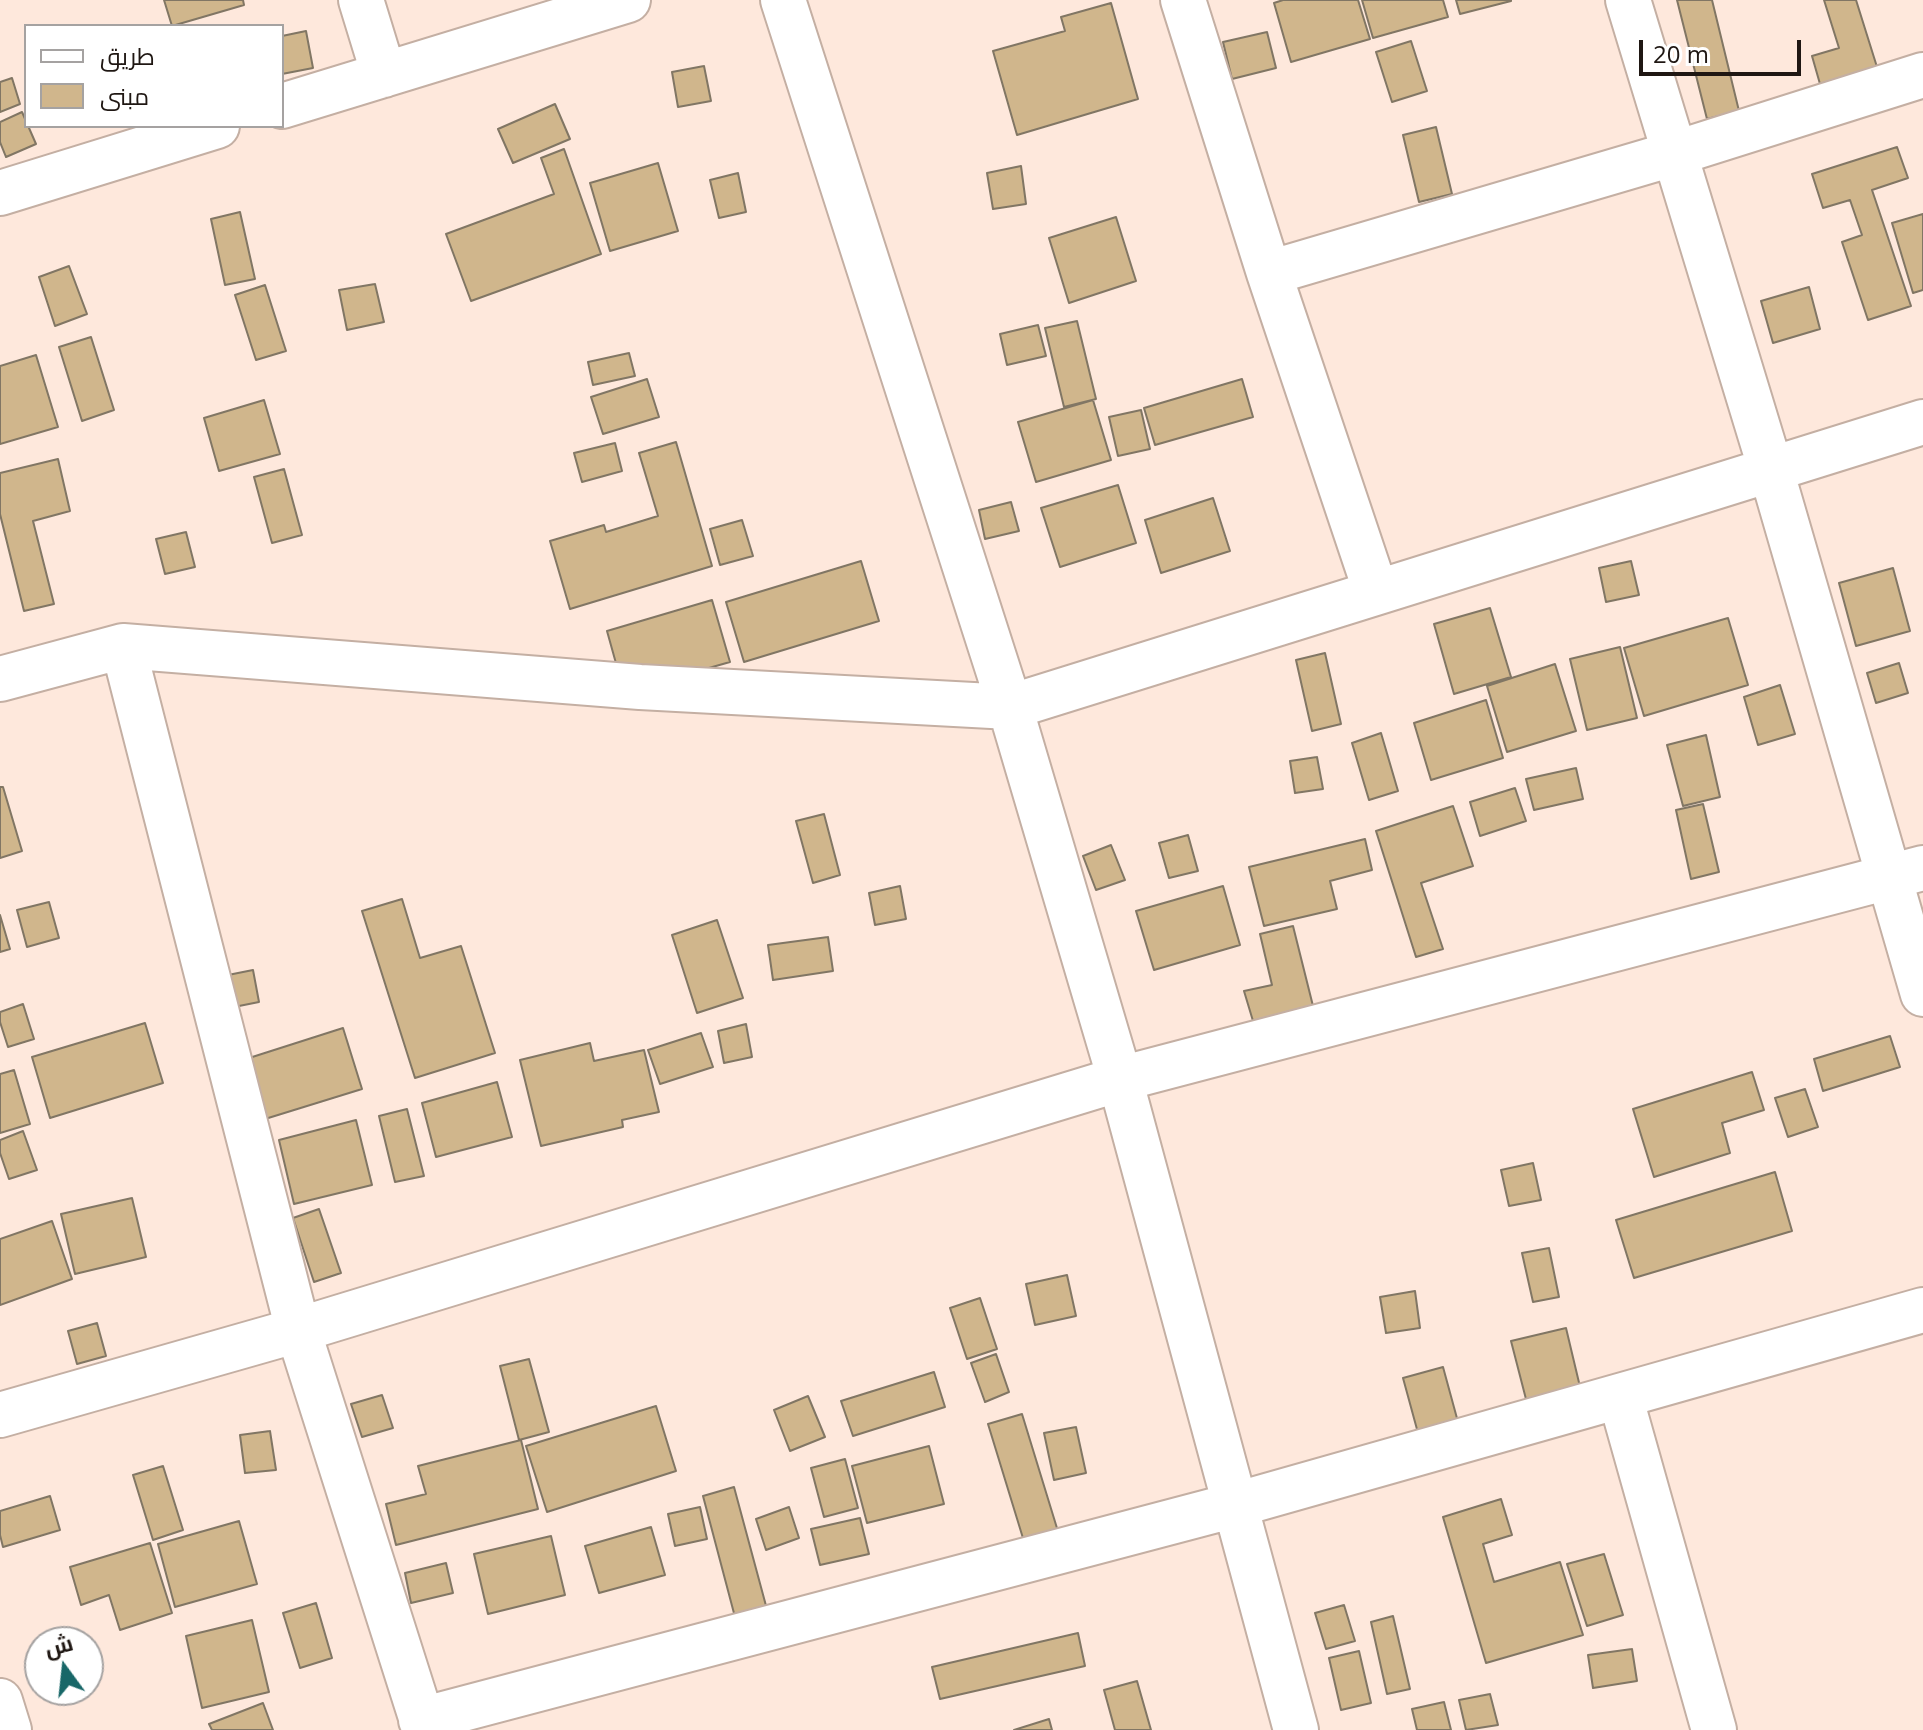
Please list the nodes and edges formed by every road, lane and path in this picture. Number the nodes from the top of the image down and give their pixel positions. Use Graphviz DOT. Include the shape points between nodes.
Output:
graph roads {
  1 [pos="361,0"];
  2 [pos="628,0"];
  3 [pos="783,0"];
  4 [pos="1183,0"];
  5 [pos="1628,0"];
  6 [pos="384,75"];
  7 [pos="1923,75"];
  8 [pos="284,105"];
  9 [pos="211,128"];
  10 [pos="1676,153"];
  11 [pos="0,193"];
  12 [pos="1269,273"];
  13 [pos="1923,422"];
  14 [pos="1771,470"];
  15 [pos="1376,592"];
  16 [pos="123,646"];
  17 [pos="0,679"];
  18 [pos="1010,707"];
  19 [pos="1906,873"];
  20 [pos="1923,994"];
  21 [pos="1120,1079"];
  22 [pos="1923,1310"];
  23 [pos="298,1330"];
  24 [pos="1620,1396"];
  25 [pos="0,1415"];
  26 [pos="1235,1505"];
  27 [pos="0,1701"];
  28 [pos="423,1725"];
  29 [pos="9,1730"];
  30 [pos="1296,1730"];
  31 [pos="1714,1730"];
  1 -- 6 [label="street"];
  2 -- 6 [label="street"];
  3 -- 18 [label="street"];
  4 -- 12 [label="street"];
  5 -- 10 [label="street"];
  6 -- 8 [label="street"];
  7 -- 10 [label="street"];
  9 -- 11 [label="street"];
  10 -- 12 [label="street"];
  10 -- 14 [label="street"];
  12 -- 15 [label="street"];
  13 -- 14 [label="street"];
  14 -- 15 [label="street"];
  14 -- 19 [label="street"];
  15 -- 18 [label="street"];
  16 -- 17 [label="street"];
  16 -- 18 [label="street" via="640,687"];
  16 -- 23 [label="street"];
  18 -- 21 [label="street"];
  19 -- 20 [label="street"];
  19 -- 21 [label="street"];
  21 -- 23 [label="street"];
  21 -- 26 [label="street"];
  22 -- 24 [label="street"];
  23 -- 25 [label="street"];
  23 -- 28 [label="street"];
  24 -- 26 [label="street"];
  24 -- 31 [label="street"];
  26 -- 28 [label="street"];
  26 -- 30 [label="street"];
  27 -- 29 [label="street"];
}
